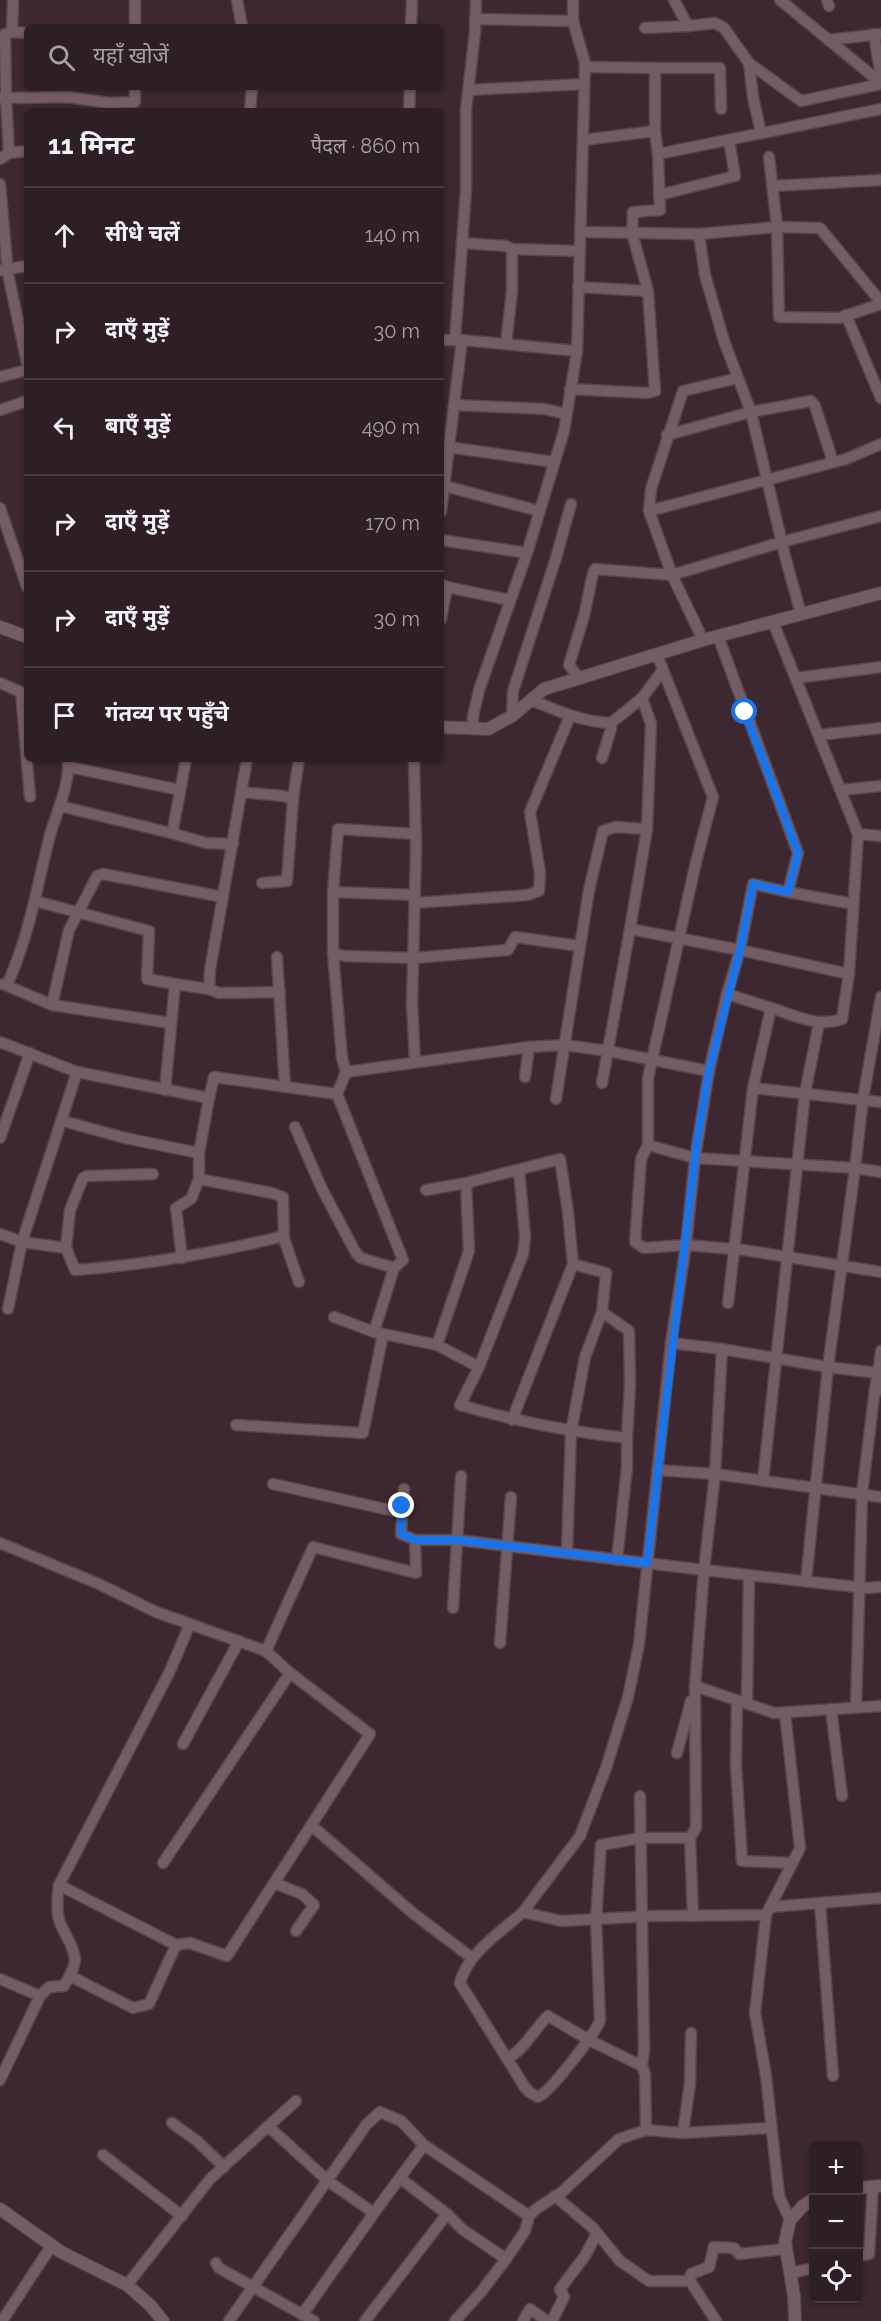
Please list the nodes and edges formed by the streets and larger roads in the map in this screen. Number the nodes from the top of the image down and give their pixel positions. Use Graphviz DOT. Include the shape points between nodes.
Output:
graph roads {
  1 [pos="13,0"];
  2 [pos="135,0"];
  3 [pos="237,0"];
  4 [pos="412,0"];
  5 [pos="476,0"];
  6 [pos="573,0"];
  7 [pos="674,0"];
  8 [pos="782,1"];
  9 [pos="475,19"];
  10 [pos="573,21"];
  11 [pos="135,24"];
  12 [pos="242,24"];
  13 [pos="411,24"];
  14 [pos="688,26"];
  15 [pos="645,28"];
  16 [pos="12,32"];
  17 [pos="24,33"];
  18 [pos="877,34"];
  19 [pos="828,40"];
  20 [pos="749,63"];
  21 [pos="585,67"];
  22 [pos="656,68"];
  23 [pos="881,78"];
  24 [pos="584,84"];
  25 [pos="881,84"];
  26 [pos="135,90"];
  27 [pos="252,90"];
  28 [pos="410,90"];
  29 [pos="469,90"];
  30 [pos="44,92"];
  31 [pos="3,98"];
  32 [pos="110,107"];
  33 [pos="250,108"];
  34 [pos="409,108"];
  35 [pos="722,109"];
  36 [pos="881,109"];
  37 [pos="655,131"];
  38 [pos="760,133"];
  39 [pos="583,140"];
  40 [pos="729,140"];
  41 [pos="24,153"];
  42 [pos="658,154"];
  43 [pos="4,156"];
  44 [pos="769,157"];
  45 [pos="881,180"];
  46 [pos="0,184"];
  47 [pos="773,186"];
  48 [pos="659,195"];
  49 [pos="777,227"];
  50 [pos="582,232"];
  51 [pos="632,233"];
  52 [pos="699,234"];
  53 [pos="462,243"];
  54 [pos="512,249"];
  55 [pos="580,251"];
  56 [pos="24,266"];
  57 [pos="4,269"];
  58 [pos="578,286"];
  59 [pos="648,291"];
  60 [pos="881,303"];
  61 [pos="24,307"];
  62 [pos="15,308"];
  63 [pos="846,315"];
  64 [pos="444,340"];
  65 [pos="459,340"];
  66 [pos="506,344"];
  67 [pos="24,349"];
  68 [pos="577,351"];
  69 [pos="24,371"];
  70 [pos="0,377"];
  71 [pos="738,378"];
  72 [pos="570,388"];
  73 [pos="881,398"];
  74 [pos="24,402"];
  75 [pos="455,405"];
  76 [pos="0,410"];
  77 [pos="751,412"];
  78 [pos="566,414"];
  79 [pos="446,430"];
  80 [pos="667,435"];
  81 [pos="881,444"];
  82 [pos="445,446"];
  83 [pos="554,462"];
  84 [pos="833,462"];
  85 [pos="444,466"];
  86 [pos="768,478"];
  87 [pos="444,485"];
  88 [pos="571,504"];
  89 [pos="0,508"];
  90 [pos="540,510"];
  91 [pos="650,511"];
  92 [pos="881,516"];
  93 [pos="444,540"];
  94 [pos="782,542"];
  95 [pos="527,553"];
  96 [pos="672,575"];
  97 [pos="24,578"];
  98 [pos="444,586"];
  99 [pos="881,593"];
  100 [pos="509,600"];
  101 [pos="801,615"];
  102 [pos="773,622"];
  103 [pos="0,627"];
  104 [pos="24,636"];
  105 [pos="718,636"];
  106 [pos="703,640"];
  107 [pos="657,655"];
  108 [pos="881,667"];
  109 [pos="663,670"];
  110 [pos="579,678"];
  111 [pos="796,678"];
  112 [pos="0,683"];
  113 [pos="642,698"];
  114 [pos="531,700"];
  115 [pos="512,716"];
  116 [pos="570,716"];
  117 [pos="611,723"];
  118 [pos="24,727"];
  119 [pos="444,727"];
  120 [pos="881,728"];
  121 [pos="473,729"];
  122 [pos="819,735"];
  123 [pos="602,758"];
  124 [pos="27,762"];
  125 [pos="185,762"];
  126 [pos="246,762"];
  127 [pos="299,762"];
  128 [pos="414,762"];
  129 [pos="68,763"];
  130 [pos="881,786"];
  131 [pos="180,790"];
  132 [pos="841,790"];
  133 [pos="241,792"];
  134 [pos="30,796"];
  135 [pos="293,800"];
  136 [pos="60,806"];
  137 [pos="647,829"];
  138 [pos="175,834"];
  139 [pos="416,834"];
  140 [pos="858,834"];
  141 [pos="881,836"];
  142 [pos="233,844"];
  143 [pos="262,883"];
  144 [pos="333,892"];
  145 [pos="788,892"];
  146 [pos="223,897"];
  147 [pos="414,899"];
  148 [pos="35,901"];
  149 [pos="853,904"];
  150 [pos="79,913"];
  151 [pos="630,929"];
  152 [pos="680,938"];
  153 [pos="579,946"];
  154 [pos="740,950"];
  155 [pos="333,953"];
  156 [pos="277,957"];
  157 [pos="413,958"];
  158 [pos="849,974"];
  159 [pos="4,984"];
  160 [pos="175,984"];
  161 [pos="209,989"];
  162 [pos="280,992"];
  163 [pos="728,994"];
  164 [pos="881,997"];
  165 [pos="52,1005"];
  166 [pos="771,1008"];
  167 [pos="171,1023"];
  168 [pos="819,1023"];
  169 [pos="0,1042"];
  170 [pos="564,1045"];
  171 [pos="529,1047"];
  172 [pos="608,1051"];
  173 [pos="30,1053"];
  174 [pos="652,1060"];
  175 [pos="415,1062"];
  176 [pos="709,1071"];
  177 [pos="77,1072"];
  178 [pos="346,1072"];
  179 [pos="525,1077"];
  180 [pos="602,1083"];
  181 [pos="285,1087"];
  182 [pos="753,1088"];
  183 [pos="165,1090"];
  184 [pos="805,1093"];
  185 [pos="337,1094"];
  186 [pos="209,1098"];
  187 [pos="556,1099"];
  188 [pos="863,1100"];
  189 [pos="881,1102"];
  190 [pos="5,1104"];
  191 [pos="63,1121"];
  192 [pos="295,1127"];
  193 [pos="0,1137"];
  194 [pos="648,1144"];
  195 [pos="198,1153"];
  196 [pos="695,1158"];
  197 [pos="743,1160"];
  198 [pos="798,1164"];
  199 [pos="855,1168"];
  200 [pos="519,1170"];
  201 [pos="881,1172"];
  202 [pos="153,1174"];
  203 [pos="199,1179"];
  204 [pos="466,1183"];
  205 [pos="426,1190"];
  206 [pos="0,1234"];
  207 [pos="284,1236"];
  208 [pos="22,1242"];
  209 [pos="686,1245"];
  210 [pos="66,1248"];
  211 [pos="734,1249"];
  212 [pos="788,1257"];
  213 [pos="182,1258"];
  214 [pos="573,1264"];
  215 [pos="842,1266"];
  216 [pos="394,1268"];
  217 [pos="881,1272"];
  218 [pos="299,1282"];
  219 [pos="728,1303"];
  220 [pos="8,1309"];
  221 [pos="602,1312"];
  222 [pos="334,1317"];
  223 [pos="379,1333"];
  224 [pos="671,1343"];
  225 [pos="437,1346"];
  226 [pos="722,1349"];
  227 [pos="881,1351"];
  228 [pos="775,1358"];
  229 [pos="828,1366"];
  230 [pos="479,1367"];
  231 [pos="878,1372"];
  232 [pos="878,1390"];
  233 [pos="512,1420"];
  234 [pos="236,1425"];
  235 [pos="571,1432"];
  236 [pos="627,1438"];
  237 [pos="657,1470"];
  238 [pos="715,1474"];
  239 [pos="461,1476"];
  240 [pos="763,1481"];
  241 [pos="273,1484"];
  242 [pos="814,1488"];
  243 [pos="404,1489"];
  244 [pos="862,1494"];
  245 [pos="511,1497"];
  246 [pos="881,1497"];
  247 [pos="403,1513"];
  248 [pos="415,1540"];
  249 [pos="458,1540"];
  250 [pos="0,1543"];
  251 [pos="507,1546"];
  252 [pos="567,1553"];
  253 [pos="617,1560"];
  254 [pos="647,1563"];
  255 [pos="704,1570"];
  256 [pos="749,1575"];
  257 [pos="806,1581"];
  258 [pos="860,1587"];
  259 [pos="881,1587"];
  260 [pos="453,1608"];
  261 [pos="190,1624"];
  262 [pos="239,1641"];
  263 [pos="500,1643"];
  264 [pos="266,1651"];
  265 [pos="290,1673"];
  266 [pos="695,1686"];
  267 [pos="742,1702"];
  268 [pos="881,1706"];
  269 [pos="856,1707"];
  270 [pos="831,1709"];
  271 [pos="784,1713"];
  272 [pos="183,1744"];
  273 [pos="677,1753"];
  274 [pos="640,1796"];
  275 [pos="842,1796"];
  276 [pos="311,1825"];
  277 [pos="690,1838"];
  278 [pos="640,1839"];
  279 [pos="163,1863"];
  280 [pos="792,1863"];
  281 [pos="274,1883"];
  282 [pos="58,1885"];
  283 [pos="881,1898"];
  284 [pos="820,1903"];
  285 [pos="768,1911"];
  286 [pos="523,1912"];
  287 [pos="693,1916"];
  288 [pos="640,1917"];
  289 [pos="596,1919"];
  290 [pos="296,1931"];
  291 [pos="176,1945"];
  292 [pos="472,1958"];
  293 [pos="70,1976"];
  294 [pos="0,1980"];
  295 [pos="40,1995"];
  296 [pos="692,2033"];
  297 [pos="589,2040"];
  298 [pos="508,2058"];
  299 [pos="642,2066"];
  300 [pos="832,2076"];
  301 [pos="0,2080"];
  302 [pos="296,2101"];
  303 [pos="172,2123"];
  304 [pos="268,2126"];
  305 [pos="770,2128"];
  306 [pos="646,2130"];
  307 [pos="683,2133"];
  308 [pos="424,2145"];
  309 [pos="103,2155"];
  310 [pos="224,2167"];
  311 [pos="400,2178"];
  312 [pos="328,2181"];
  313 [pos="877,2186"];
  314 [pos="555,2196"];
  315 [pos="809,2202"];
  316 [pos="0,2209"];
  317 [pos="374,2213"];
  318 [pos="447,2214"];
  319 [pos="182,2216"];
  320 [pos="529,2216"];
  321 [pos="790,2220"];
  322 [pos="597,2233"];
  323 [pos="51,2245"];
  324 [pos="786,2249"];
  325 [pos="863,2255"];
  326 [pos="506,2259"];
  327 [pos="216,2263"];
  328 [pos="809,2269"];
  329 [pos="790,2274"];
  330 [pos="690,2281"];
  331 [pos="128,2285"];
  332 [pos="253,2288"];
  333 [pos="302,2315"];
  334 [pos="2,2321"];
  335 [pos="163,2321"];
  336 [pos="230,2321"];
  337 [pos="314,2321"];
  338 [pos="365,2321"];
  339 [pos="455,2321"];
  340 [pos="523,2321"];
  341 [pos="549,2321"];
  342 [pos="716,2321"];
  343 [pos="795,2321"];
  1 -- 16 [label="street"];
  2 -- 11 [label="street"];
  3 -- 12 [label="street"];
  4 -- 13 [label="street"];
  5 -- 9 [label="street"];
  6 -- 10 [label="street"];
  7 -- 14 [label="street"];
  8 -- 19 [label="street"];
  9 -- 10 [label="street"];
  9 -- 29 [label="street"];
  10 -- 21 [label="street"];
  14 -- 15 [label="street"];
  14 -- 20 [label="street" via="715,23 724,28"];
  16 -- 17 [label="street"];
  16 -- 31 [label="street" via="5,34"];
  18 -- 19 [label="street"];
  18 -- 23 [label="street"];
  19 -- 25 [label="street"];
  20 -- 25 [label="street" via="801,102"];
  20 -- 38 [label="street"];
  21 -- 22 [label="street"];
  21 -- 24 [label="street"];
  22 -- 35 [label="street" via="720,68"];
  22 -- 37 [label="street"];
  24 -- 29 [label="street"];
  24 -- 39 [label="street"];
  26 -- 32 [label="street" via="135,102"];
  27 -- 33 [label="street"];
  28 -- 34 [label="street"];
  29 -- 53 [label="street"];
  30 -- 31 [label="street"];
  30 -- 32 [label="street"];
  31 -- 43 [label="street"];
  36 -- 38 [label="street"];
  37 -- 39 [label="street"];
  37 -- 42 [label="street"];
  38 -- 40 [label="street"];
  39 -- 50 [label="street"];
  40 -- 42 [label="street"];
  40 -- 48 [label="street" via="735,176"];
  41 -- 43 [label="street"];
  42 -- 48 [label="street"];
  44 -- 47 [label="street"];
  45 -- 47 [label="street"];
  46 -- 57 [label="street"];
  47 -- 49 [label="street"];
  48 -- 51 [label="street" via="660,210 633,212"];
  49 -- 52 [label="street"];
  49 -- 60 [label="street" via="820,228"];
  49 -- 63 [label="street" via="779,317"];
  50 -- 51 [label="street"];
  50 -- 55 [label="street"];
  51 -- 52 [label="street"];
  51 -- 59 [label="street"];
  52 -- 71 [label="street" via="705,275"];
  53 -- 54 [label="street"];
  53 -- 65 [label="street"];
  54 -- 55 [label="street"];
  54 -- 66 [label="street"];
  55 -- 58 [label="street"];
  56 -- 57 [label="street"];
  57 -- 62 [label="street"];
  58 -- 59 [label="street"];
  58 -- 68 [label="street"];
  59 -- 72 [label="street" via="655,391"];
  60 -- 63 [label="street"];
  61 -- 62 [label="street"];
  62 -- 67 [label="street"];
  63 -- 73 [label="street"];
  64 -- 65 [label="street"];
  65 -- 66 [label="street"];
  65 -- 75 [label="street"];
  66 -- 68 [label="street"];
  68 -- 72 [label="street"];
  69 -- 70 [label="street"];
  71 -- 77 [label="street"];
  71 -- 80 [label="street" via="683,392"];
  72 -- 78 [label="street"];
  74 -- 76 [label="street"];
  75 -- 78 [label="street" via="545,409"];
  75 -- 79 [label="street"];
  77 -- 80 [label="street"];
  77 -- 84 [label="street" via="811,401"];
  77 -- 86 [label="street"];
  78 -- 83 [label="street"];
  79 -- 82 [label="street"];
  80 -- 91 [label="street" via="651,489"];
  81 -- 84 [label="street"];
  82 -- 83 [label="street"];
  82 -- 85 [label="street"];
  83 -- 90 [label="street"];
  84 -- 86 [label="street"];
  86 -- 91 [label="street"];
  86 -- 94 [label="street"];
  87 -- 90 [label="street"];
  88 -- 115 [label="street" via="513,691"];
  89 -- 97 [label="street"];
  90 -- 95 [label="street"];
  91 -- 96 [label="street"];
  92 -- 94 [label="street"];
  93 -- 95 [label="street"];
  94 -- 96 [label="street"];
  94 -- 101 [label="street"];
  95 -- 100 [label="street"];
  96 -- 106 [label="street"];
  96 -- 110 [label="street" via="595,569 569,665"];
  98 -- 100 [label="street"];
  99 -- 101 [label="street"];
  100 -- 121 [label="street" via="479,690"];
  101 -- 102 [label="street"];
  102 -- 105 [label="street"];
  102 -- 111 [label="street"];
  103 -- 104 [label="street"];
  105 -- 106 [label="street"];
  105 -- 145 [label="street" via="798,853"];
  106 -- 107 [label="street"];
  107 -- 109 [label="street"];
  107 -- 110 [label="street"];
  108 -- 111 [label="street"];
  109 -- 113 [label="street"];
  109 -- 152 [label="street" via="713,796"];
  110 -- 114 [label="street" via="544,689"];
  111 -- 122 [label="street"];
  112 -- 118 [label="street" via="21,692"];
  113 -- 117 [label="street"];
  113 -- 137 [label="street" via="651,724"];
  114 -- 115 [label="street"];
  114 -- 116 [label="street"];
  115 -- 121 [label="street" via="488,729"];
  116 -- 117 [label="street"];
  116 -- 147 [label="street" via="530,812 540,873 539,891 528,896"];
  117 -- 123 [label="street"];
  119 -- 121 [label="street"];
  120 -- 122 [label="street"];
  122 -- 132 [label="street"];
  124 -- 134 [label="street"];
  125 -- 131 [label="street"];
  126 -- 133 [label="street"];
  127 -- 135 [label="street"];
  128 -- 139 [label="street"];
  129 -- 131 [label="street"];
  129 -- 136 [label="street"];
  130 -- 132 [label="street"];
  131 -- 138 [label="street"];
  132 -- 140 [label="street"];
  133 -- 135 [label="street"];
  133 -- 142 [label="street"];
  135 -- 143 [label="street" via="287,881"];
  136 -- 138 [label="street"];
  136 -- 148 [label="street"];
  137 -- 151 [label="street"];
  137 -- 153 [label="street" via="615,827 603,831"];
  138 -- 142 [label="street" via="206,843"];
  139 -- 144 [label="street" via="338,829"];
  139 -- 147 [label="street"];
  140 -- 141 [label="street"];
  140 -- 149 [label="street"];
  142 -- 146 [label="street"];
  144 -- 147 [label="street"];
  144 -- 155 [label="street"];
  145 -- 149 [label="street"];
  145 -- 154 [label="street" via="753,884"];
  146 -- 150 [label="street" via="104,874 97,876"];
  146 -- 161 [label="street"];
  147 -- 157 [label="street"];
  148 -- 150 [label="street"];
  148 -- 159 [label="street" via="21,954"];
  149 -- 158 [label="street"];
  150 -- 160 [label="street" via="149,931 147,979"];
  150 -- 165 [label="street" via="69,930"];
  151 -- 152 [label="street"];
  151 -- 172 [label="street"];
  152 -- 154 [label="street"];
  152 -- 174 [label="street"];
  153 -- 157 [label="street" via="515,938 508,950"];
  153 -- 170 [label="street"];
  154 -- 158 [label="street"];
  154 -- 163 [label="street"];
  155 -- 157 [label="street"];
  155 -- 178 [label="street"];
  156 -- 162 [label="street"];
  157 -- 175 [label="street"];
  158 -- 168 [label="street" via="842,1019"];
  159 -- 165 [label="street"];
  160 -- 161 [label="street"];
  160 -- 167 [label="street"];
  161 -- 162 [label="street" via="219,993"];
  162 -- 181 [label="street"];
  163 -- 166 [label="street"];
  163 -- 176 [label="street"];
  164 -- 188 [label="street"];
  165 -- 167 [label="street"];
  166 -- 168 [label="street"];
  166 -- 182 [label="street"];
  167 -- 183 [label="street"];
  168 -- 184 [label="street"];
  169 -- 173 [label="street"];
  170 -- 171 [label="street"];
  170 -- 172 [label="street"];
  170 -- 187 [label="street"];
  171 -- 175 [label="street"];
  171 -- 179 [label="street"];
  172 -- 174 [label="street"];
  172 -- 180 [label="street"];
  173 -- 177 [label="street"];
  173 -- 190 [label="street"];
  174 -- 176 [label="street"];
  174 -- 194 [label="street" via="648,1078"];
  175 -- 178 [label="street"];
  176 -- 196 [label="street"];
  177 -- 183 [label="street"];
  177 -- 191 [label="street"];
  178 -- 185 [label="street"];
  181 -- 185 [label="street"];
  181 -- 186 [label="street" via="214,1077"];
  182 -- 184 [label="street"];
  182 -- 197 [label="street"];
  183 -- 186 [label="street"];
  184 -- 188 [label="street"];
  184 -- 198 [label="street"];
  185 -- 216 [label="street" via="403,1260"];
  186 -- 195 [label="street"];
  188 -- 189 [label="street"];
  188 -- 199 [label="street"];
  190 -- 193 [label="street"];
  191 -- 195 [label="street"];
  191 -- 208 [label="street"];
  192 -- 216 [label="street" via="356,1253"];
  194 -- 196 [label="street"];
  194 -- 209 [label="street" via="641,1159 635,1242 644,1248"];
  195 -- 203 [label="street"];
  196 -- 197 [label="street"];
  196 -- 209 [label="street"];
  197 -- 198 [label="street"];
  197 -- 211 [label="street"];
  198 -- 199 [label="street"];
  198 -- 212 [label="street"];
  199 -- 201 [label="street"];
  199 -- 215 [label="street"];
  200 -- 204 [label="street"];
  200 -- 214 [label="street" via="560,1159"];
  200 -- 230 [label="street" via="524,1254"];
  202 -- 210 [label="street" via="83,1178 70,1210"];
  203 -- 207 [label="street" via="283,1197"];
  203 -- 213 [label="street" via="191,1199 176,1208"];
  204 -- 205 [label="street"];
  204 -- 225 [label="street" via="470,1251"];
  206 -- 208 [label="street"];
  207 -- 213 [label="street"];
  207 -- 218 [label="street"];
  208 -- 210 [label="street"];
  208 -- 220 [label="street"];
  209 -- 211 [label="street"];
  209 -- 224 [label="street"];
  210 -- 213 [label="street" via="75,1270"];
  211 -- 212 [label="street"];
  211 -- 219 [label="street"];
  212 -- 215 [label="street"];
  212 -- 228 [label="street"];
  214 -- 221 [label="street" via="606,1273"];
  214 -- 233 [label="street"];
  215 -- 217 [label="street"];
  215 -- 229 [label="street"];
  216 -- 223 [label="street"];
  221 -- 235 [label="street" via="585,1358"];
  221 -- 236 [label="street" via="629,1331"];
  222 -- 223 [label="street"];
  223 -- 225 [label="street"];
  223 -- 234 [label="street" via="363,1433"];
  224 -- 226 [label="street"];
  224 -- 237 [label="street"];
  225 -- 230 [label="street"];
  226 -- 228 [label="street"];
  226 -- 238 [label="street"];
  227 -- 231 [label="street"];
  228 -- 229 [label="street"];
  228 -- 240 [label="street"];
  229 -- 231 [label="street"];
  229 -- 242 [label="street"];
  230 -- 233 [label="street" via="460,1405"];
  231 -- 232 [label="street"];
  232 -- 244 [label="street"];
  233 -- 235 [label="street"];
  235 -- 236 [label="street"];
  235 -- 252 [label="street"];
  236 -- 253 [label="street"];
  237 -- 238 [label="street"];
  237 -- 254 [label="street"];
  238 -- 240 [label="street"];
  238 -- 255 [label="street"];
  239 -- 249 [label="street"];
  240 -- 242 [label="street"];
  241 -- 247 [label="street"];
  242 -- 244 [label="street"];
  242 -- 257 [label="street"];
  243 -- 247 [label="street"];
  244 -- 246 [label="street"];
  244 -- 258 [label="street"];
  245 -- 251 [label="street"];
  247 -- 248 [label="street" via="401,1534"];
  248 -- 249 [label="street"];
  248 -- 264 [label="street" via="416,1573 313,1547"];
  249 -- 251 [label="street"];
  249 -- 260 [label="street"];
  250 -- 261 [label="street"];
  251 -- 252 [label="street"];
  251 -- 263 [label="street"];
  252 -- 253 [label="street"];
  253 -- 254 [label="street"];
  254 -- 255 [label="street"];
  254 -- 286 [label="street" via="639,1644 628,1697 606,1768 580,1836"];
  255 -- 256 [label="street"];
  255 -- 266 [label="street"];
  256 -- 257 [label="street"];
  256 -- 267 [label="street"];
  257 -- 258 [label="street"];
  258 -- 259 [label="street"];
  258 -- 269 [label="street"];
  261 -- 262 [label="street"];
  261 -- 282 [label="street" via="159,1693"];
  262 -- 264 [label="street"];
  262 -- 272 [label="street"];
  264 -- 265 [label="street"];
  265 -- 276 [label="street" via="370,1734"];
  265 -- 279 [label="street"];
  266 -- 267 [label="street"];
  266 -- 273 [label="street"];
  266 -- 277 [label="street" via="696,1828"];
  267 -- 271 [label="street"];
  267 -- 280 [label="street" via="736,1765 742,1861"];
  268 -- 269 [label="street"];
  269 -- 270 [label="street"];
  270 -- 271 [label="street"];
  270 -- 275 [label="street"];
  271 -- 280 [label="street" via="800,1848"];
  274 -- 278 [label="street"];
  276 -- 281 [label="street"];
  276 -- 292 [label="street" via="414,1914"];
  277 -- 278 [label="street"];
  277 -- 287 [label="street"];
  278 -- 288 [label="street"];
  278 -- 289 [label="street" via="601,1845"];
  280 -- 285 [label="street"];
  281 -- 290 [label="street" via="302,1894 314,1905"];
  281 -- 291 [label="street" via="227,1956 190,1943"];
  282 -- 291 [label="street"];
  282 -- 293 [label="street" via="60,1922 75,1961"];
  283 -- 284 [label="street"];
  284 -- 285 [label="street"];
  284 -- 300 [label="street"];
  285 -- 287 [label="street"];
  285 -- 305 [label="street" via="756,2013"];
  286 -- 289 [label="street" via="561,1921"];
  286 -- 292 [label="street"];
  287 -- 288 [label="street"];
  288 -- 289 [label="street"];
  288 -- 299 [label="street"];
  289 -- 297 [label="street" via="600,2020"];
  291 -- 293 [label="street" via="149,2004 134,2008"];
  292 -- 298 [label="street" via="460,1983"];
  293 -- 295 [label="street" via="64,1986 49,1987"];
  294 -- 295 [label="street"];
  295 -- 301 [label="street"];
  296 -- 307 [label="street"];
  297 -- 298 [label="street" via="548,2016"];
  297 -- 298 [label="street" via="538,2097 524,2086"];
  297 -- 299 [label="street"];
  299 -- 306 [label="street"];
  302 -- 304 [label="street"];
  303 -- 310 [label="street"];
  304 -- 310 [label="street"];
  304 -- 312 [label="street"];
  305 -- 307 [label="street"];
  305 -- 321 [label="street" via="779,2196"];
  306 -- 307 [label="street"];
  306 -- 314 [label="street" via="619,2139"];
  308 -- 311 [label="street"];
  308 -- 312 [label="street" via="401,2121 380,2112 366,2125"];
  308 -- 320 [label="street"];
  309 -- 319 [label="street"];
  310 -- 319 [label="street"];
  311 -- 317 [label="street"];
  311 -- 318 [label="street"];
  312 -- 317 [label="street"];
  312 -- 332 [label="street"];
  313 -- 325 [label="street" via="869,2254"];
  314 -- 320 [label="street"];
  314 -- 322 [label="street"];
  315 -- 321 [label="street"];
  316 -- 323 [label="street"];
  317 -- 333 [label="street"];
  318 -- 326 [label="street"];
  318 -- 338 [label="street"];
  319 -- 331 [label="street"];
  320 -- 326 [label="street" via="525,2232"];
  321 -- 324 [label="street"];
  322 -- 330 [label="street" via="620,2261 649,2281"];
  322 -- 341 [label="street" via="560,2289 564,2297"];
  323 -- 331 [label="street"];
  323 -- 334 [label="street"];
  324 -- 329 [label="street"];
  324 -- 330 [label="street" via="739,2254 734,2248 714,2247 709,2267 691,2274"];
  326 -- 339 [label="street"];
  327 -- 332 [label="street"];
  328 -- 329 [label="street"];
  329 -- 343 [label="street"];
  330 -- 342 [label="street"];
  331 -- 335 [label="street"];
  332 -- 333 [label="street"];
  332 -- 336 [label="street"];
  333 -- 337 [label="street"];
  340 -- 341 [label="street" via="530,2309"];
}
